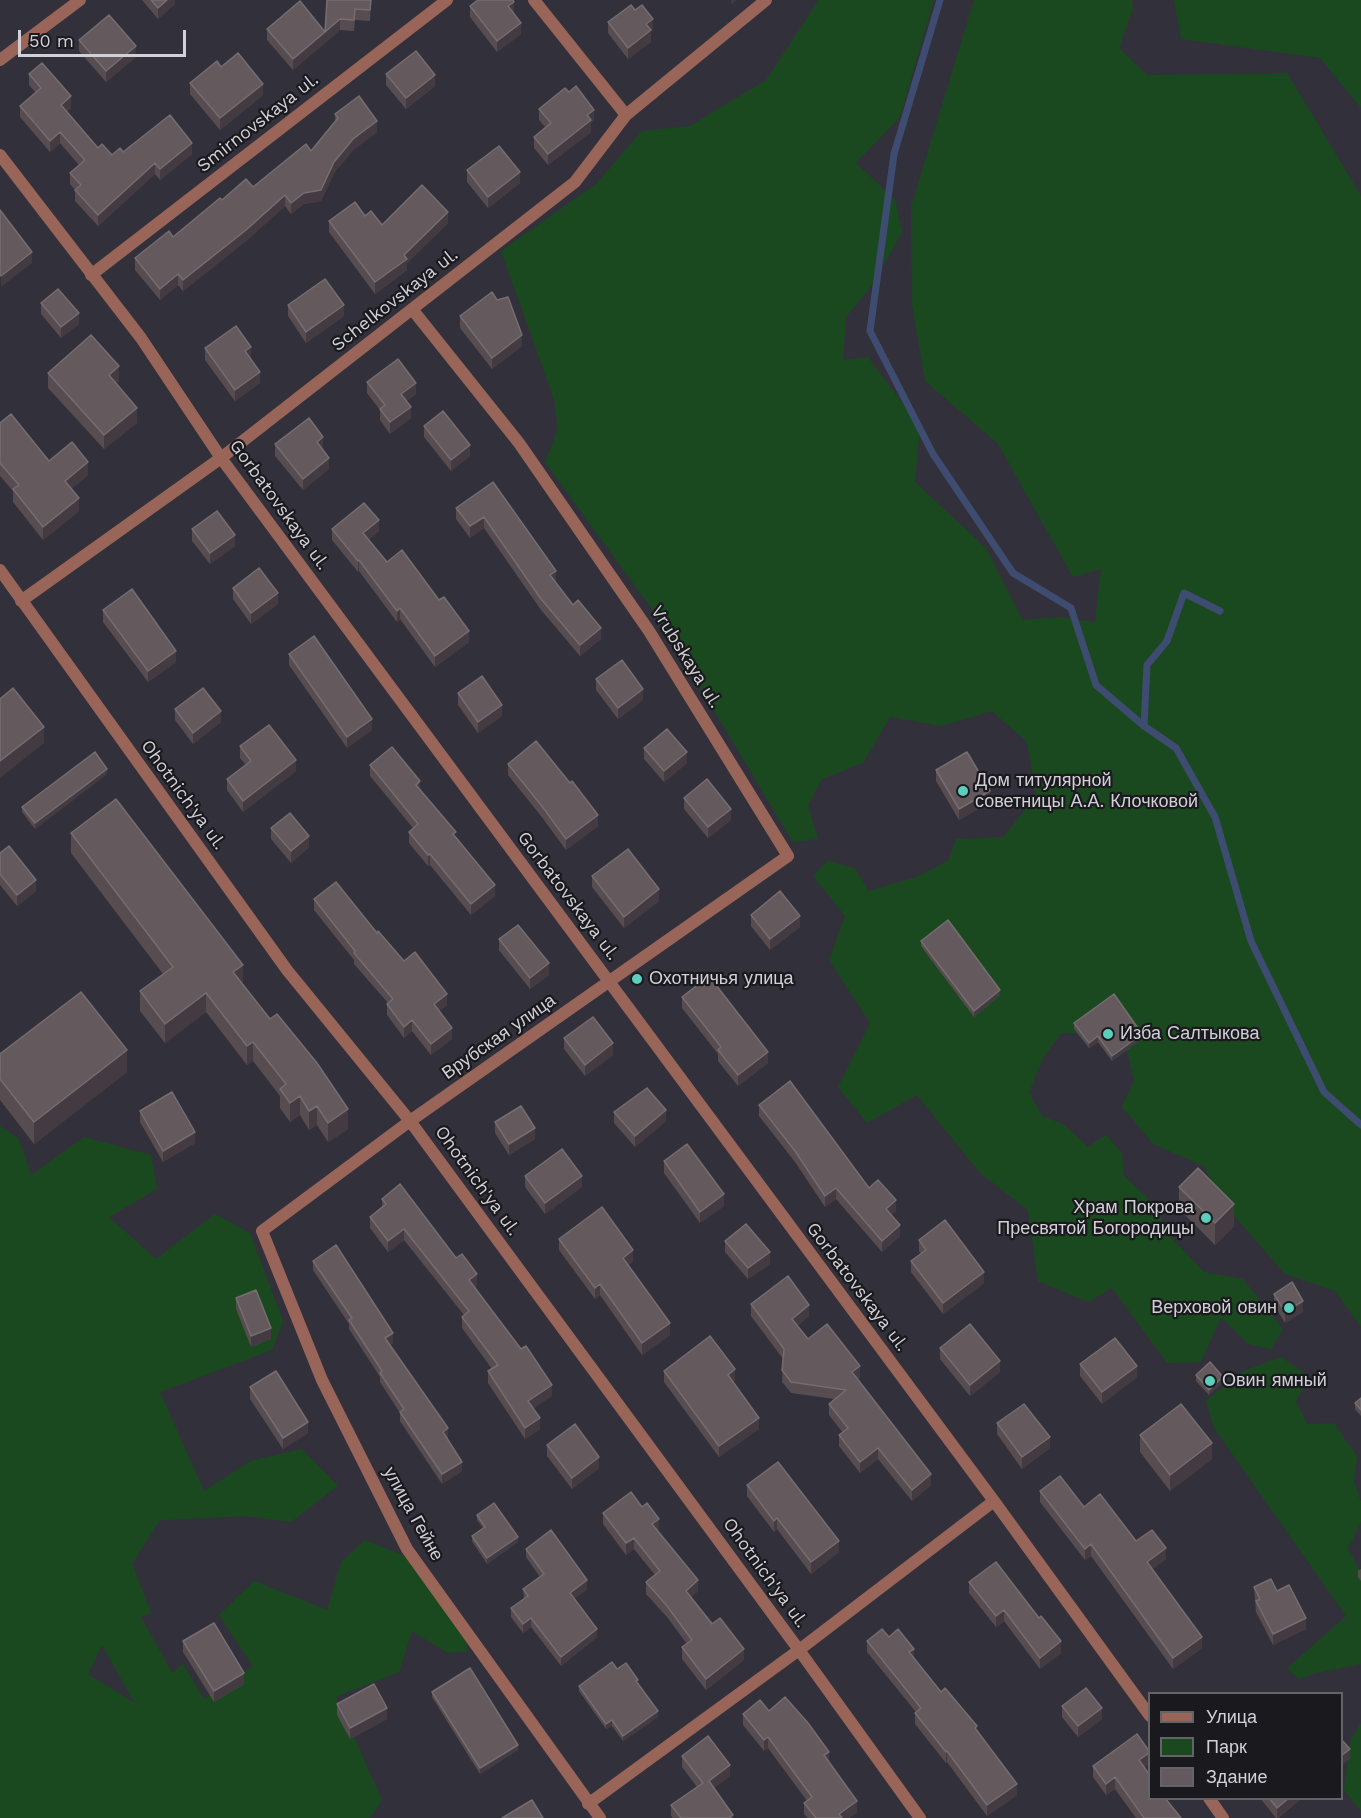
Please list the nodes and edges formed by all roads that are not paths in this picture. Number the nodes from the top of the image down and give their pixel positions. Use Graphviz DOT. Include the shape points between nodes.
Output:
graph roads {
  1 [pos="80,0"];
  2 [pos="447,0"];
  3 [pos="534,0"];
  4 [pos="766,0"];
  5 [pos="0,60"];
  6 [pos="626,115"];
  7 [pos="0,156"];
  8 [pos="91,275"];
  9 [pos="412,309"];
  10 [pos="221,458"];
  11 [pos="0,570"];
  12 [pos="21,601"];
  13 [pos="609,982"];
  14 [pos="410,1121"];
  15 [pos="262,1231"];
  16 [pos="994,1502"];
  17 [pos="800,1650"];
  18 [pos="1148,1715"];
  19 [pos="1210,1800"];
  20 [pos="588,1804"];
  21 [pos="600,1818"];
  22 [pos="920,1818"];
  23 [pos="1223,1818"];
  1 -- 5 [label="street"];
  2 -- 8 [label="street, Smirnovskaya ul."];
  3 -- 6 [label="street"];
  4 -- 6 [label="street, Schelkovskaya ul."];
  6 -- 9 [label="street, Schelkovskaya ul." via="575,182"];
  7 -- 8 [label="street, Gorbatovskaya ul."];
  8 -- 10 [label="street, Gorbatovskaya ul." via="141,338"];
  9 -- 10 [label="street, Schelkovskaya ul."];
  9 -- 13 [label="street, Vrubskaya ul." via="519,443 650,631 788,856"];
  10 -- 12 [label="street, Schelkovskaya ul."];
  10 -- 13 [label="street, Gorbatovskaya ul."];
  11 -- 12 [label="street, Ohotnich'ya ul."];
  12 -- 14 [label="street, Ohotnich'ya ul." via="287,970"];
  13 -- 14 [label="street, Врубская улица"];
  13 -- 16 [label="street, Gorbatovskaya ul."];
  14 -- 15 [label="street, Врубская улица"];
  14 -- 17 [label="street, Ohotnich'ya ul."];
  15 -- 20 [label="street, улица Гейне" via="322,1380 407,1549"];
  16 -- 17 [label="street"];
  16 -- 18 [label="street, Gorbatovskaya ul."];
  17 -- 20 [label="street"];
  17 -- 22 [label="street, Ohotnich'ya ul."];
  19 -- 23 [label="street"];
  20 -- 21 [label="street, улица Гейне"];
}
